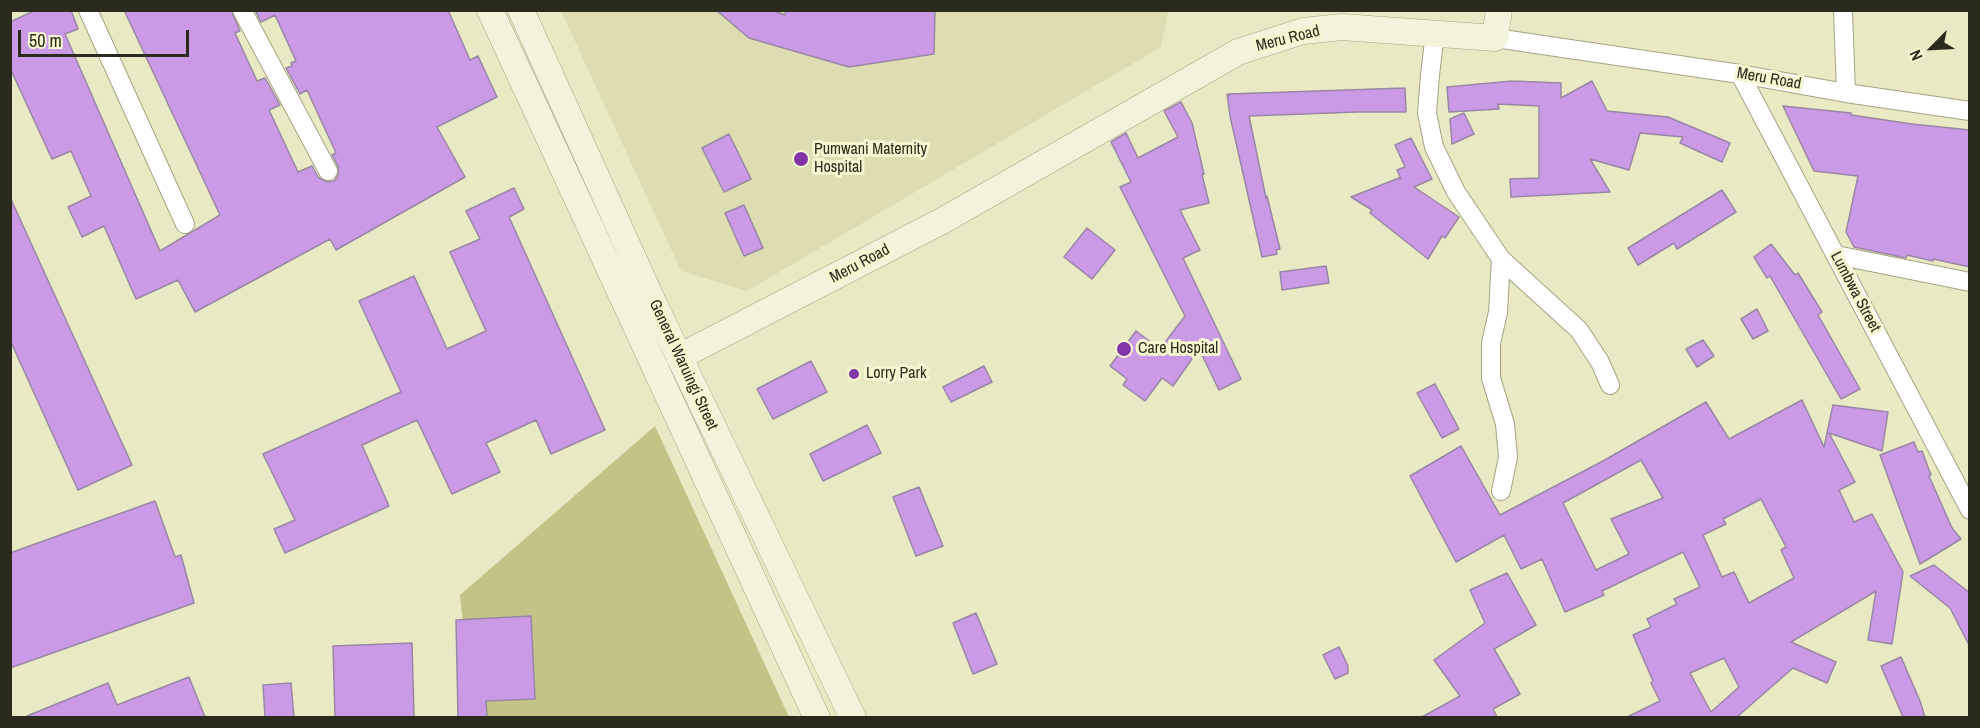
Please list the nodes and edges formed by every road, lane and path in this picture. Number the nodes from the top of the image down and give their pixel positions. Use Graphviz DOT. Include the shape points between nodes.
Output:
graph roads {
  1 [pos="88,10"];
  2 [pos="242,10"];
  3 [pos="490,10"];
  4 [pos="521,10"];
  5 [pos="1498,10"];
  6 [pos="1843,10"];
  7 [pos="1435,33"];
  8 [pos="1495,38"];
  9 [pos="1740,74"];
  10 [pos="1846,93"];
  11 [pos="1970,111"];
  12 [pos="328,171"];
  13 [pos="185,224"];
  14 [pos="1836,255"];
  15 [pos="1501,259"];
  16 [pos="1970,282"];
  17 [pos="679,357"];
  18 [pos="1610,384"];
  19 [pos="1501,491"];
  20 [pos="1970,510"];
  21 [pos="818,717"];
  22 [pos="852,717"];
  1 -- 13 [label="street"];
  2 -- 12 [label="street"];
  3 -- 21 [label="main road, General Waruingi Street"];
  4 -- 17 [label="main road, General Waruingi Street"];
  5 -- 8 [label="main road"];
  6 -- 10 [label="street"];
  7 -- 8 [label="main road, Meru Road"];
  7 -- 15 [label="street" via="1427,113 1434,147 1456,192"];
  7 -- 17 [label="main road, Meru Road" via="1342,27 1303,31 1238,52 942,221"];
  8 -- 9 [label="street, Meru Road"];
  9 -- 10 [label="street, Meru Road"];
  9 -- 14 [label="street, Lumbwa Street"];
  10 -- 11 [label="street, Meru Road"];
  14 -- 16 [label="street"];
  14 -- 20 [label="street, Lumbwa Street"];
  15 -- 18 [label="street" via="1579,330"];
  15 -- 19 [label="street" via="1491,378 1505,424 1508,457"];
  17 -- 22 [label="main road, General Waruingi Street"];
}
